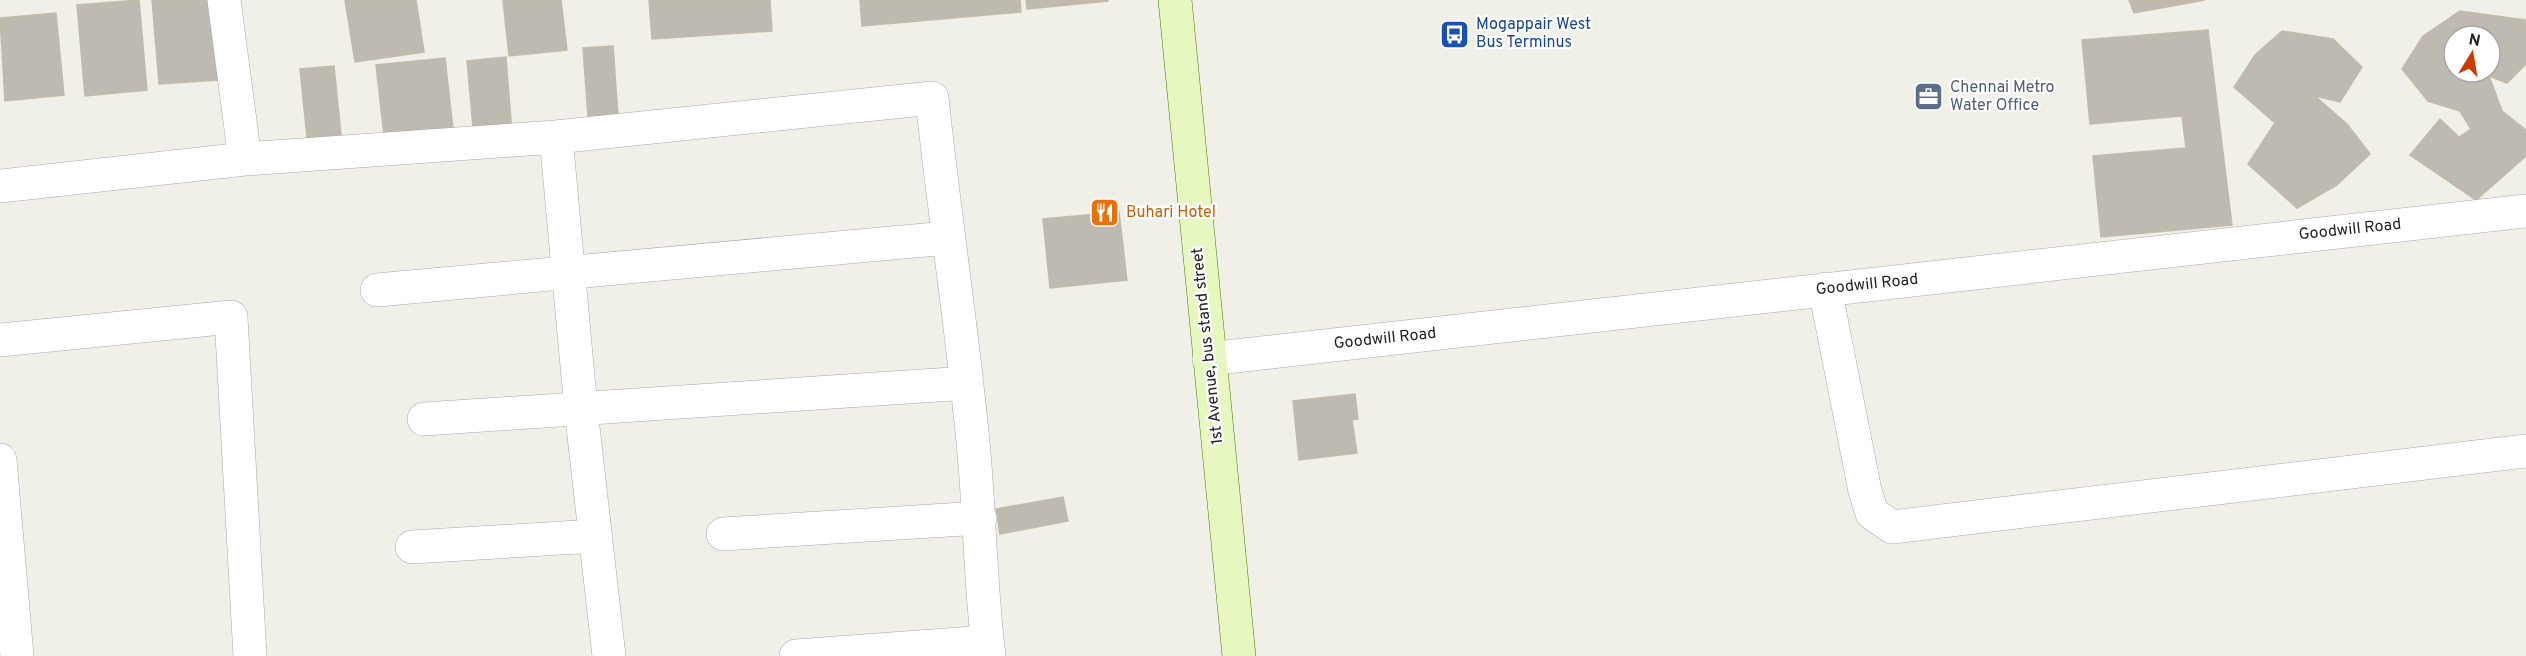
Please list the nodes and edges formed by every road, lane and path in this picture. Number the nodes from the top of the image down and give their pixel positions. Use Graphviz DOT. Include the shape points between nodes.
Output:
graph roads {
  1 [pos="224,0"];
  2 [pos="1175,0"];
  3 [pos="556,137"];
  4 [pos="244,159"];
  5 [pos="0,186"];
  6 [pos="2526,211"];
  7 [pos="947,238"];
  8 [pos="570,273"];
  9 [pos="1825,289"];
  10 [pos="377,290"];
  11 [pos="0,340"];
  12 [pos="1209,359"];
  13 [pos="967,383"];
  14 [pos="581,409"];
  15 [pos="424,418"];
  16 [pos="2526,451"];
  17 [pos="0,460"];
  18 [pos="980,518"];
  19 [pos="723,534"];
  20 [pos="595,536"];
  21 [pos="412,547"];
  22 [pos="988,649"];
  23 [pos="17,656"];
  24 [pos="250,656"];
  25 [pos="609,656"];
  26 [pos="796,656"];
  27 [pos="1239,656"];
  1 -- 4 [label="street"];
  2 -- 12 [label="street, 1st Avenue, bus stand street"];
  3 -- 4 [label="street"];
  3 -- 7 [label="street" via="932,98"];
  3 -- 8 [label="street"];
  4 -- 5 [label="street"];
  6 -- 9 [label="street, Goodwill Road"];
  7 -- 8 [label="street"];
  7 -- 13 [label="street"];
  8 -- 10 [label="street"];
  8 -- 14 [label="street"];
  9 -- 12 [label="street, Goodwill Road"];
  9 -- 16 [label="street" via="1864,491 1872,513 1892,527"];
  11 -- 24 [label="street" via="231,317"];
  12 -- 27 [label="street, 1st Avenue, bus stand street"];
  13 -- 14 [label="street"];
  13 -- 18 [label="street"];
  14 -- 15 [label="street"];
  14 -- 20 [label="street"];
  17 -- 23 [label="street"];
  18 -- 19 [label="street"];
  18 -- 22 [label="street"];
  20 -- 21 [label="street"];
  20 -- 25 [label="street"];
  22 -- 26 [label="street"];
}
